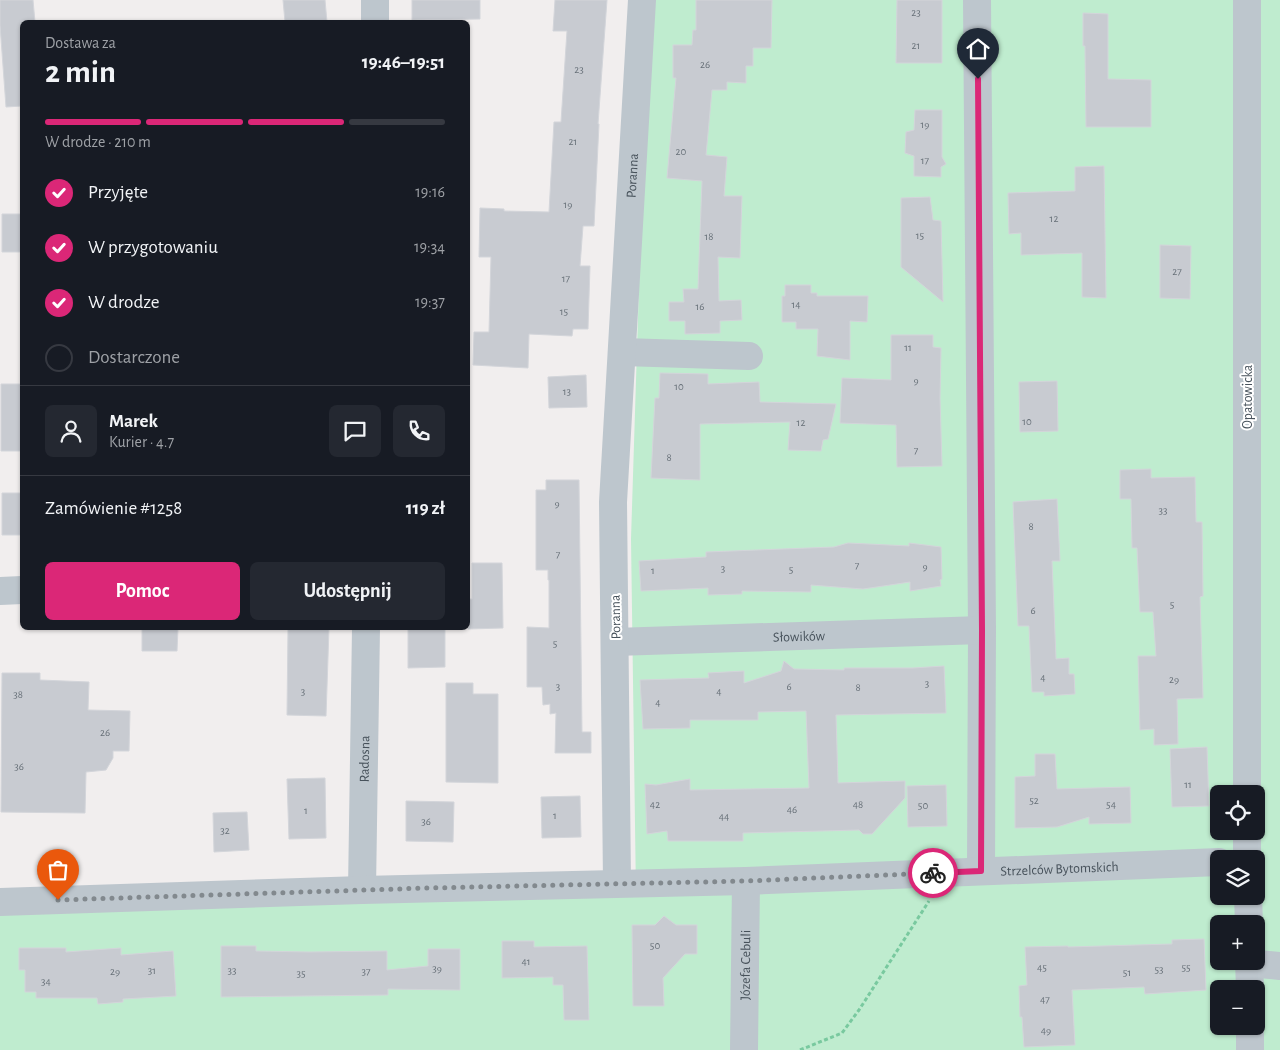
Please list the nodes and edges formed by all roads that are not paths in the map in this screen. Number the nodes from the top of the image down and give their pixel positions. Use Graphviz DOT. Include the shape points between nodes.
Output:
graph roads {
  1 [pos="375,0"];
  2 [pos="642,0"];
  3 [pos="977,0"];
  4 [pos="1247,0"];
  5 [pos="375,20"];
  6 [pos="622,352"];
  7 [pos="749,356"];
  8 [pos="20,590"];
  9 [pos="0,591"];
  10 [pos="366,630"];
  11 [pos="982,630"];
  12 [pos="615,642"];
  13 [pos="1247,785"];
  14 [pos="1210,862"];
  15 [pos="981,871"];
  16 [pos="746,881"];
  17 [pos="617,883"];
  18 [pos="362,890"];
  19 [pos="0,902"];
  20 [pos="1280,966"];
  21 [pos="1250,971"];
  22 [pos="1250,1035"];
  23 [pos="744,1050"];
  24 [pos="1250,1050"];
  1 -- 5 [label="street"];
  2 -- 6 [label="street, Poranna"];
  3 -- 11 [label="street"];
  4 -- 13 [label="street, Opatowicka"];
  6 -- 7 [label="street"];
  6 -- 12 [label="street, Poranna" via="613,502"];
  8 -- 9 [label="street"];
  10 -- 18 [label="street, Radosna"];
  11 -- 12 [label="street, Słowików"];
  11 -- 15 [label="street"];
  12 -- 17 [label="street, Poranna"];
  14 -- 15 [label="street, Strzelców Bytomskich"];
  15 -- 16 [label="street, Strzelców Bytomskich"];
  16 -- 17 [label="street, Strzelców Bytomskich"];
  16 -- 23 [label="street, Józefa Cebuli"];
  17 -- 18 [label="street, Strzelców Bytomskich"];
  18 -- 19 [label="street, Strzelców Bytomskich"];
  20 -- 21 [label="street"];
  22 -- 24 [label="street"];
}
